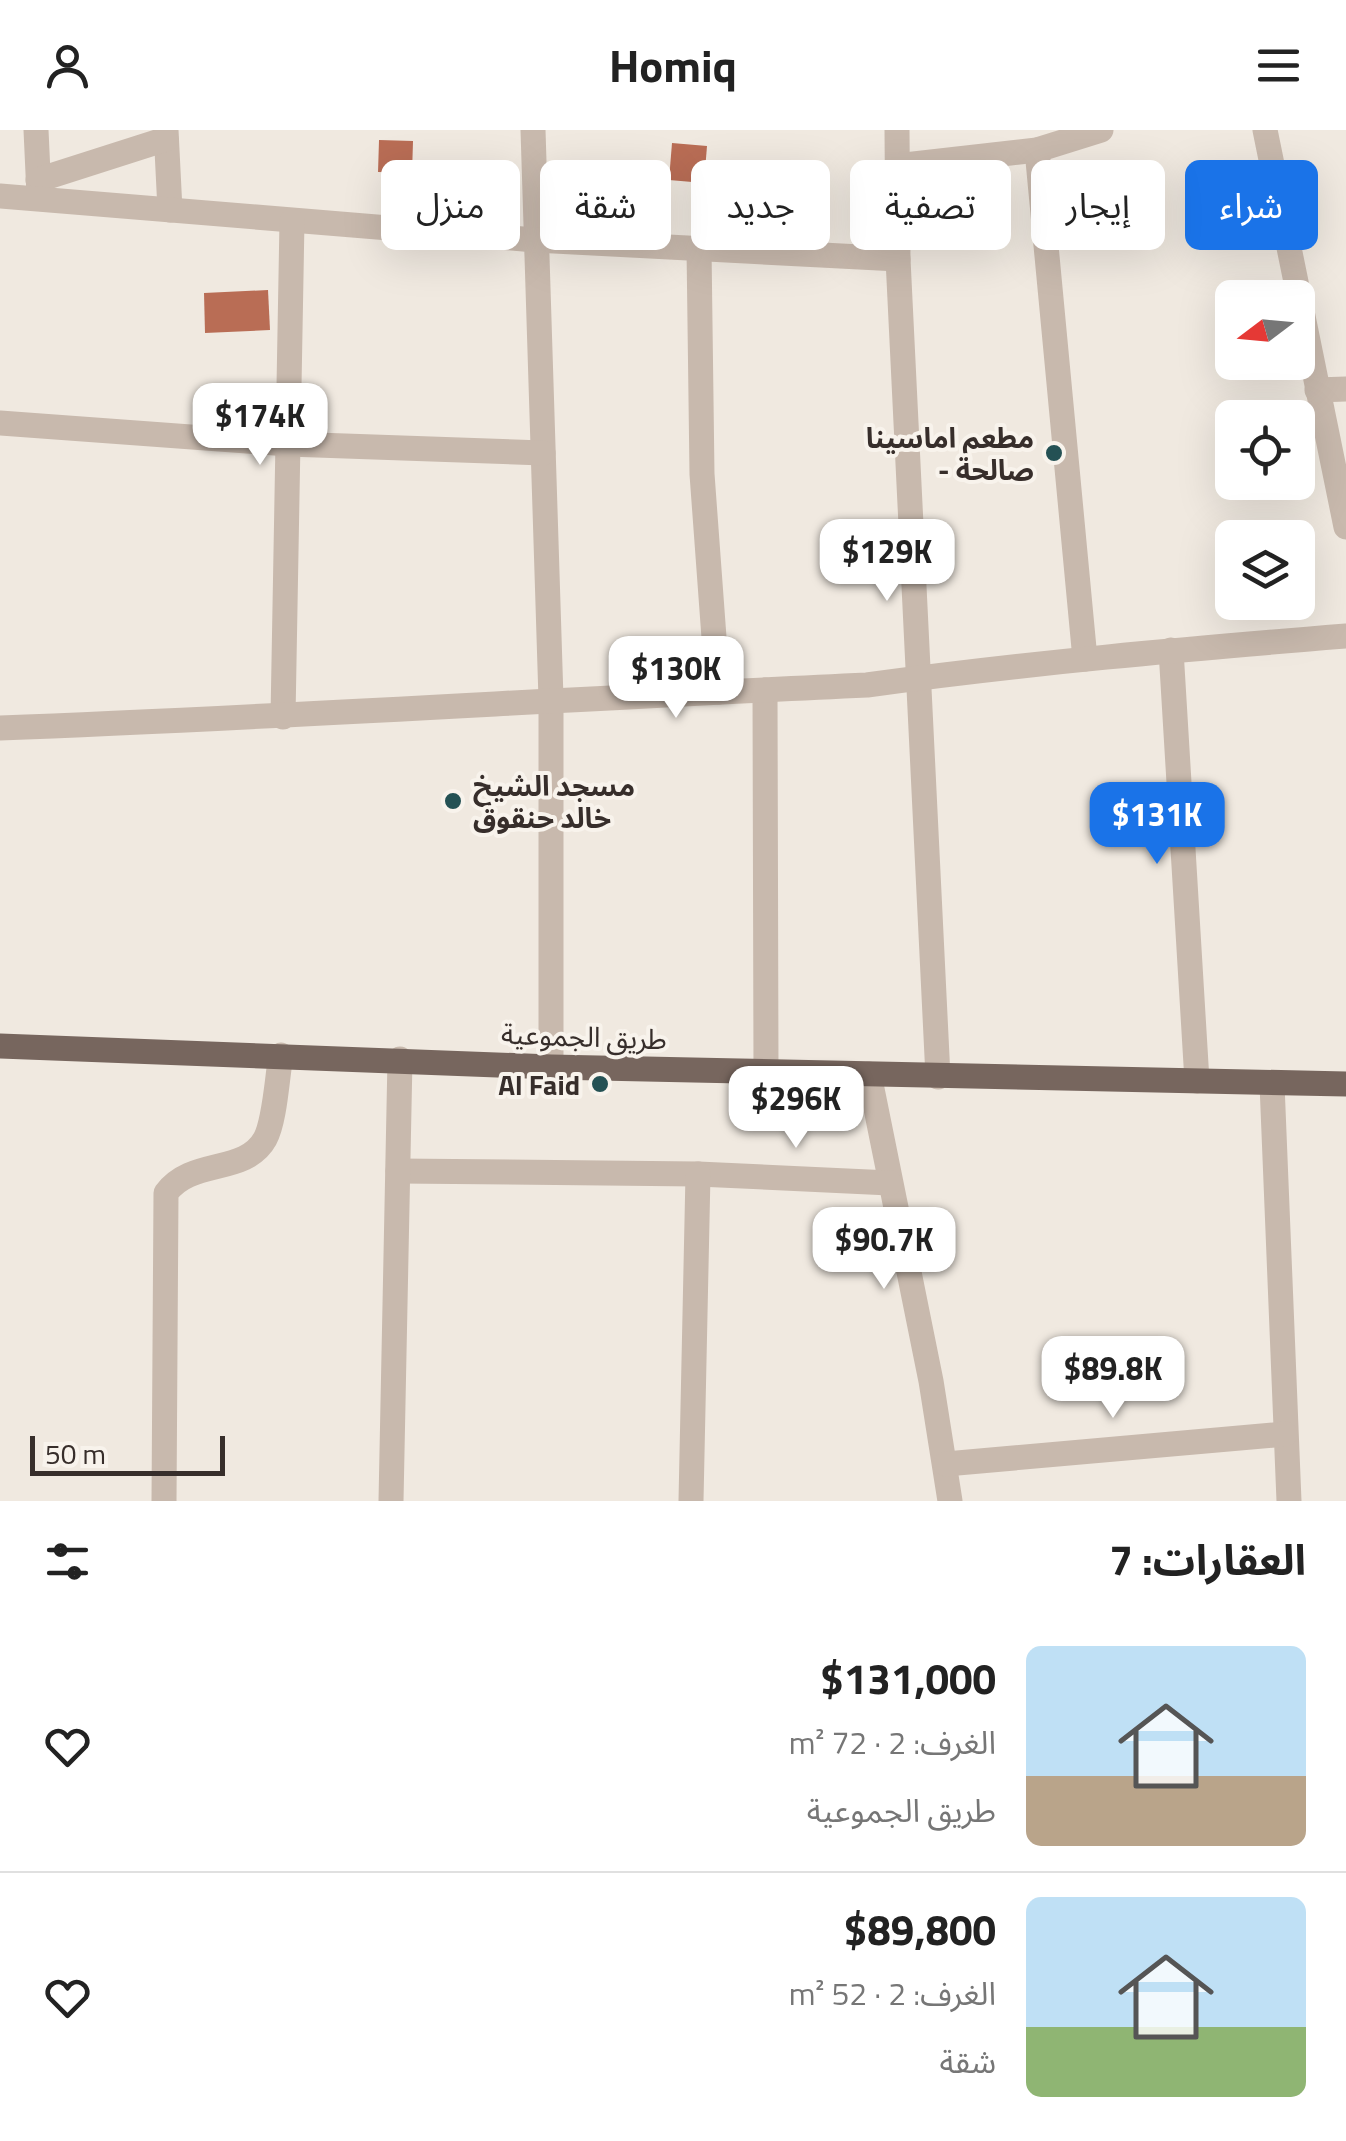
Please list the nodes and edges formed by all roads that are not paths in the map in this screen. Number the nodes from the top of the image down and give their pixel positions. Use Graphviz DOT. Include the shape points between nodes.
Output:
graph roads {
  1 [pos="36,130"];
  2 [pos="534,130"];
  3 [pos="897,130"];
  4 [pos="1101,130"];
  5 [pos="1265,130"];
  6 [pos="166,135"];
  7 [pos="1037,150"];
  8 [pos="896,160"];
  9 [pos="949,160"];
  10 [pos="39,190"];
  11 [pos="0,196"];
  12 [pos="170,210"];
  13 [pos="292,220"];
  14 [pos="535,240"];
  15 [pos="691,248"];
  16 [pos="700,250"];
  17 [pos="740,250"];
  18 [pos="898,250"];
  19 [pos="898,258"];
  20 [pos="1346,389"];
  21 [pos="1317,390"];
  22 [pos="0,423"];
  23 [pos="288,444"];
  24 [pos="542,453"];
  25 [pos="1346,528"];
  26 [pos="1346,636"];
  27 [pos="1171,650"];
  28 [pos="1085,659"];
  29 [pos="918,676"];
  30 [pos="765,690"];
  31 [pos="718,692"];
  32 [pos="551,698"];
  33 [pos="283,717"];
  34 [pos="0,728"];
  35 [pos="0,1046"];
  36 [pos="282,1055"];
  37 [pos="400,1058"];
  38 [pos="550,1067"];
  39 [pos="766,1072"];
  40 [pos="868,1074"];
  41 [pos="938,1077"];
  42 [pos="1197,1081"];
  43 [pos="1272,1084"];
  44 [pos="1346,1084"];
  45 [pos="398,1171"];
  46 [pos="698,1174"];
  47 [pos="890,1183"];
  48 [pos="1284,1434"];
  49 [pos="946,1464"];
  50 [pos="164,1501"];
  51 [pos="391,1501"];
  52 [pos="691,1501"];
  53 [pos="950,1501"];
  54 [pos="1289,1501"];
  1 -- 10 [label="street"];
  2 -- 14 [label="street"];
  3 -- 8 [label="street"];
  4 -- 7 [label="street"];
  5 -- 21 [label="street"];
  6 -- 10 [label="street"];
  6 -- 12 [label="street"];
  7 -- 9 [label="street"];
  7 -- 28 [label="street"];
  10 -- 11 [label="street"];
  10 -- 12 [label="street"];
  12 -- 13 [label="street"];
  13 -- 14 [label="street"];
  13 -- 23 [label="street"];
  14 -- 15 [label="street"];
  14 -- 24 [label="street"];
  16 -- 31 [label="street" via="702,474"];
  17 -- 19 [label="street"];
  18 -- 19 [label="street"];
  19 -- 29 [label="street"];
  20 -- 21 [label="street"];
  21 -- 25 [label="street"];
  22 -- 23 [label="street"];
  23 -- 24 [label="street"];
  23 -- 33 [label="street"];
  24 -- 32 [label="street"];
  26 -- 27 [label="street"];
  27 -- 28 [label="street"];
  27 -- 42 [label="street"];
  28 -- 29 [label="street"];
  29 -- 30 [label="street"];
  29 -- 41 [label="street"];
  30 -- 31 [label="street"];
  30 -- 39 [label="street"];
  31 -- 32 [label="street"];
  32 -- 33 [label="street"];
  32 -- 38 [label="street"];
  33 -- 34 [label="street"];
  35 -- 36 [label="main road, طريق الجموعية"];
  36 -- 37 [label="main road, طريق الجموعية"];
  36 -- 50 [label="street" via="266,1138 256,1150 186,1173 166,1193"];
  37 -- 38 [label="main road, طريق الجموعية"];
  37 -- 45 [label="street"];
  38 -- 39 [label="main road, طريق الجموعية"];
  39 -- 40 [label="main road, طريق الجموعية"];
  40 -- 41 [label="main road, طريق الجموعية"];
  40 -- 47 [label="street"];
  41 -- 42 [label="main road, طريق الجموعية"];
  42 -- 43 [label="main road, طريق الجموعية"];
  43 -- 44 [label="main road, طريق الجموعية"];
  43 -- 48 [label="street"];
  45 -- 46 [label="street"];
  45 -- 51 [label="street"];
  46 -- 47 [label="street"];
  46 -- 52 [label="street"];
  47 -- 49 [label="street"];
  48 -- 49 [label="street"];
  48 -- 54 [label="street"];
  49 -- 53 [label="street"];
}
